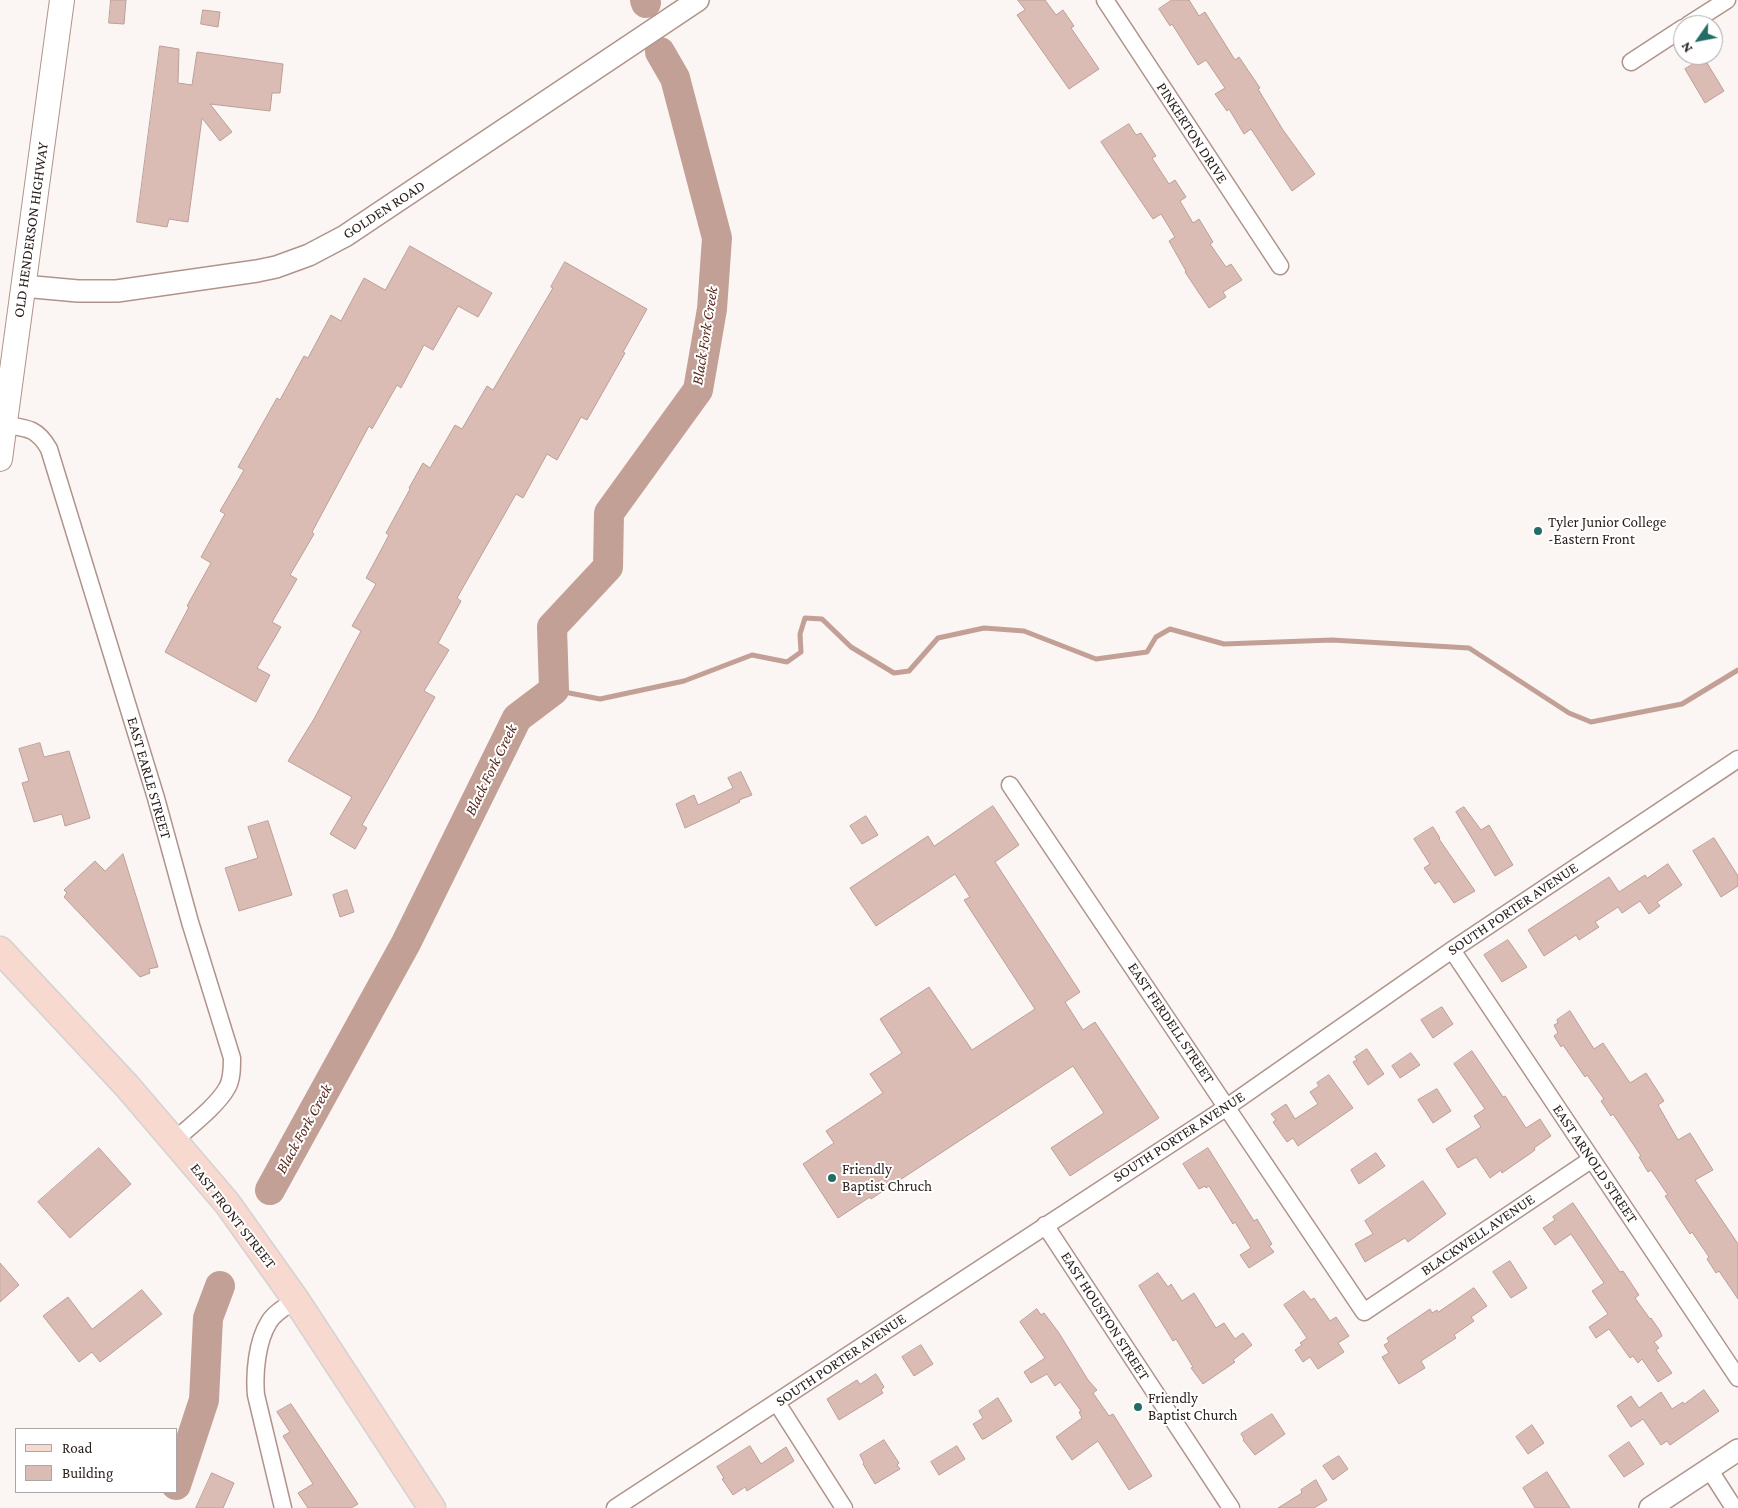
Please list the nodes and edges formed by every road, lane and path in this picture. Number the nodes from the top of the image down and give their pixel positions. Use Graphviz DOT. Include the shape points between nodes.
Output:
graph roads {
  1 [pos="62,0"];
  2 [pos="698,0"];
  3 [pos="1105,0"];
  4 [pos="1726,0"];
  5 [pos="1703,15"];
  6 [pos="1673,35"];
  7 [pos="1631,62"];
  8 [pos="1280,266"];
  9 [pos="23,286"];
  10 [pos="5,425"];
  11 [pos="0,459"];
  12 [pos="1738,759"];
  13 [pos="1010,785"];
  14 [pos="0,950"];
  15 [pos="1452,950"];
  16 [pos="12,974"];
  17 [pos="1226,1106"];
  18 [pos="174,1141"];
  19 [pos="1592,1159"];
  20 [pos="1045,1225"];
  21 [pos="296,1300"];
  22 [pos="1364,1312"];
  23 [pos="1738,1378"];
  24 [pos="776,1403"];
  25 [pos="1738,1450"];
  26 [pos="1708,1469"];
  27 [pos="283,1508"];
  28 [pos="432,1508"];
  29 [pos="615,1508"];
  30 [pos="844,1508"];
  31 [pos="1231,1508"];
  32 [pos="1650,1508"];
  33 [pos="1734,1508"];
  1 -- 9 [label="main road, OLD HENDERSON HIGHWAY"];
  2 -- 9 [label="street, GOLDEN ROAD" via="365,223 309,255 257,271 132,289 78,291"];
  3 -- 8 [label="street, PINKERTON DRIVE"];
  4 -- 5 [label="street"];
  6 -- 7 [label="street"];
  9 -- 10 [label="main road, OLD HENDERSON HIGHWAY"];
  10 -- 11 [label="main road, OLD HENDERSON HIGHWAY"];
  10 -- 18 [label="street, EAST EARLE STREET" via="38,433 49,449 232,1058 228,1088"];
  12 -- 15 [label="street, SOUTH PORTER AVENUE"];
  13 -- 17 [label="street, EAST FERDELL STREET"];
  14 -- 16 [label="main road, EAST FRONT STREET"];
  15 -- 17 [label="street, SOUTH PORTER AVENUE"];
  15 -- 19 [label="street, EAST ARNOLD STREET"];
  16 -- 18 [label="main road, EAST FRONT STREET" via="127,1086"];
  17 -- 20 [label="street, SOUTH PORTER AVENUE"];
  17 -- 22 [label="street, EAST FERDELL STREET"];
  18 -- 21 [label="main road, EAST FRONT STREET" via="227,1203"];
  19 -- 22 [label="street, BLACKWELL AVENUE"];
  19 -- 23 [label="street, EAST ARNOLD STREET"];
  20 -- 24 [label="street, SOUTH PORTER AVENUE"];
  20 -- 31 [label="street, EAST HOUSTON STREET"];
  21 -- 27 [label="street" via="269,1322 258,1354 254,1380"];
  21 -- 28 [label="main road, EAST FRONT STREET"];
  24 -- 29 [label="street, SOUTH PORTER AVENUE"];
  24 -- 30 [label="street"];
  25 -- 26 [label="street"];
  26 -- 32 [label="street"];
  26 -- 33 [label="street"];
}
